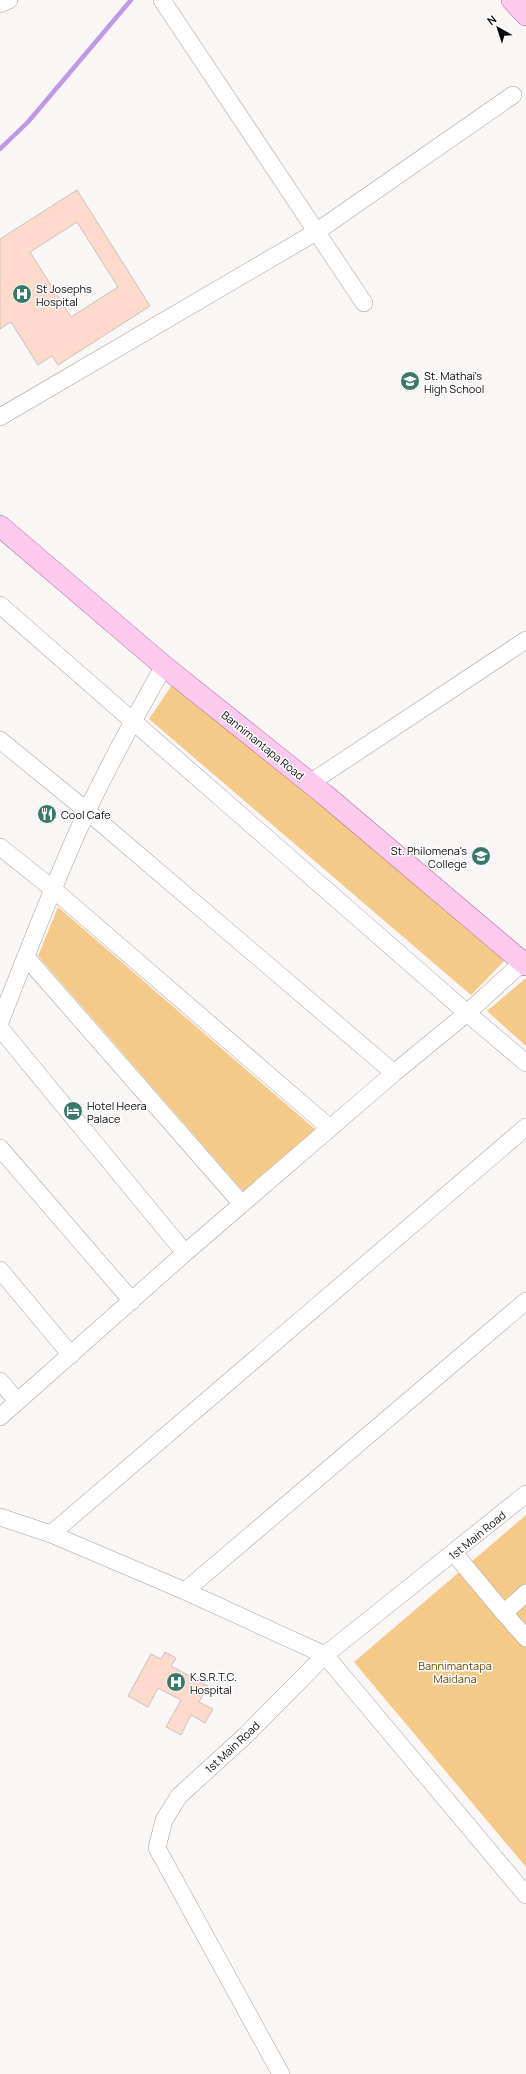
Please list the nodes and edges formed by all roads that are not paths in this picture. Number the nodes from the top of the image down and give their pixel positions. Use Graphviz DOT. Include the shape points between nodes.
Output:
graph roads {
  1 [pos="9,0"];
  2 [pos="162,0"];
  3 [pos="512,0"];
  4 [pos="0,4"];
  5 [pos="526,15"];
  6 [pos="513,95"];
  7 [pos="316,232"];
  8 [pos="364,304"];
  9 [pos="0,417"];
  10 [pos="0,526"];
  11 [pos="0,605"];
  12 [pos="526,640"];
  13 [pos="164,666"];
  14 [pos="132,721"];
  15 [pos="0,740"];
  16 [pos="310,783"];
  17 [pos="87,811"];
  18 [pos="0,847"];
  19 [pos="53,889"];
  20 [pos="26,957"];
  21 [pos="524,963"];
  22 [pos="466,1013"];
  23 [pos="0,1022"];
  24 [pos="0,1028"];
  25 [pos="526,1063"];
  26 [pos="394,1073"];
  27 [pos="526,1127"];
  28 [pos="330,1128"];
  29 [pos="0,1148"];
  30 [pos="242,1204"];
  31 [pos="185,1253"];
  32 [pos="0,1270"];
  33 [pos="132,1301"];
  34 [pos="526,1301"];
  35 [pos="72,1355"];
  36 [pos="0,1381"];
  37 [pos="17,1401"];
  38 [pos="0,1417"];
  39 [pos="526,1494"];
  40 [pos="0,1517"];
  41 [pos="51,1534"];
  42 [pos="454,1553"];
  43 [pos="185,1591"];
  44 [pos="526,1593"];
  45 [pos="504,1613"];
  46 [pos="526,1638"];
  47 [pos="325,1655"];
  48 [pos="526,1895"];
  49 [pos="281,2074"];
  1 -- 4 [label="street"];
  2 -- 7 [label="street"];
  3 -- 5 [label="main road"];
  6 -- 7 [label="street"];
  7 -- 8 [label="street"];
  7 -- 9 [label="street"];
  10 -- 13 [label="main road, Bannimantapa Road"];
  11 -- 14 [label="street"];
  12 -- 16 [label="street"];
  13 -- 14 [label="street"];
  13 -- 16 [label="main road, Bannimantapa Road"];
  14 -- 17 [label="street"];
  14 -- 22 [label="street"];
  15 -- 17 [label="street"];
  16 -- 21 [label="main road, Bannimantapa Road"];
  17 -- 19 [label="street"];
  17 -- 26 [label="street"];
  18 -- 19 [label="street"];
  19 -- 20 [label="street"];
  19 -- 28 [label="street"];
  20 -- 23 [label="street"];
  20 -- 30 [label="street"];
  21 -- 22 [label="street"];
  22 -- 25 [label="street"];
  22 -- 26 [label="street"];
  24 -- 31 [label="street"];
  26 -- 28 [label="street"];
  27 -- 41 [label="street"];
  28 -- 30 [label="street"];
  29 -- 33 [label="street"];
  30 -- 31 [label="street"];
  31 -- 33 [label="street"];
  32 -- 35 [label="street"];
  33 -- 35 [label="street"];
  34 -- 43 [label="street"];
  35 -- 37 [label="street"];
  36 -- 37 [label="street"];
  37 -- 38 [label="street"];
  39 -- 42 [label="street, 1st Main Road"];
  40 -- 41 [label="street"];
  41 -- 43 [label="street"];
  42 -- 45 [label="street"];
  42 -- 47 [label="street, 1st Main Road"];
  43 -- 47 [label="street"];
  44 -- 45 [label="street"];
  45 -- 46 [label="street"];
  47 -- 48 [label="street"];
  47 -- 49 [label="street, 1st Main Road" via="246,1735 179,1796 164,1820 157,1848"];
}
